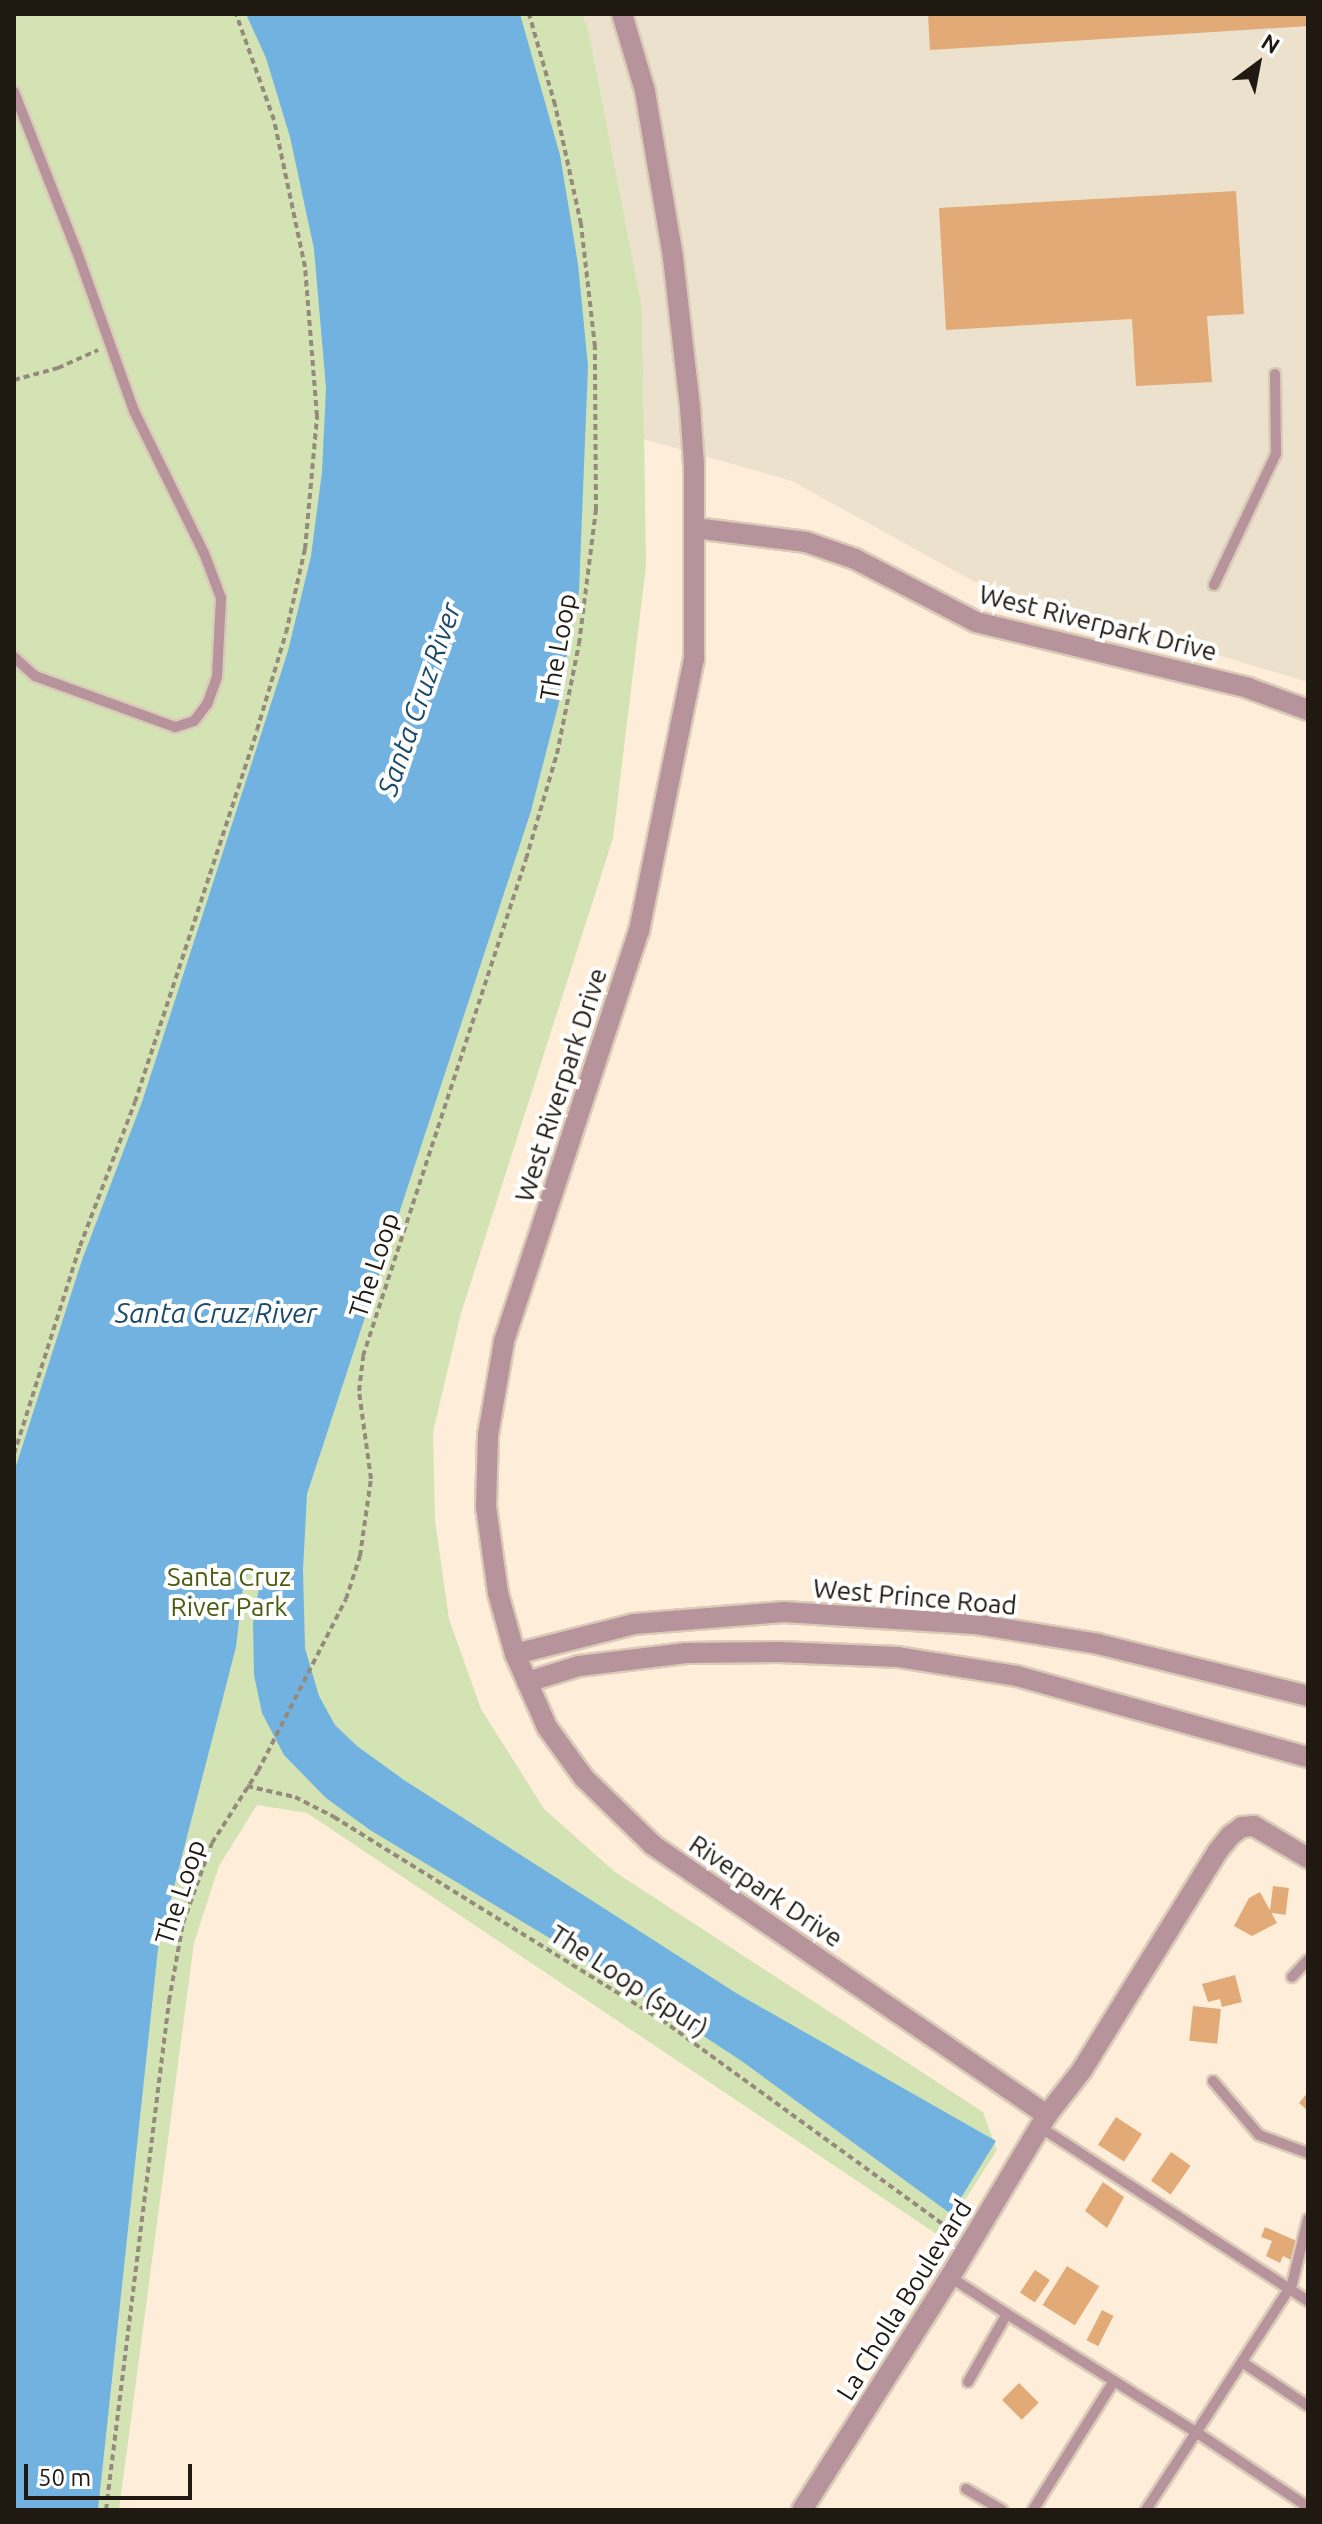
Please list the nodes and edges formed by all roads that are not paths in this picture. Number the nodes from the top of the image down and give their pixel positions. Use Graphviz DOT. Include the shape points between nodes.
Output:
graph roads {
  1 [pos="622,14"];
  2 [pos="14,92"];
  3 [pos="1275,374"];
  4 [pos="695,528"];
  5 [pos="1214,585"];
  6 [pos="14,657"];
  7 [pos="1308,710"];
  8 [pos="515,1654"];
  9 [pos="527,1682"];
  10 [pos="1308,1696"];
  11 [pos="1308,1757"];
  12 [pos="1308,1858"];
  13 [pos="1308,1960"];
  14 [pos="1292,1977"];
  15 [pos="1213,2081"];
  16 [pos="1044,2121"];
  17 [pos="1308,2153"];
  18 [pos="1308,2219"];
  19 [pos="950,2277"];
  20 [pos="1289,2289"];
  21 [pos="1308,2301"];
  22 [pos="1007,2314"];
  23 [pos="1242,2362"];
  24 [pos="1114,2381"];
  25 [pos="968,2382"];
  26 [pos="1308,2406"];
  27 [pos="1196,2432"];
  28 [pos="966,2489"];
  29 [pos="1308,2507"];
  30 [pos="802,2510"];
  31 [pos="1002,2510"];
  32 [pos="1033,2510"];
  33 [pos="1146,2510"];
  1 -- 4 [label="street, West Riverpark Drive" via="645,91 673,257 690,407"];
  2 -- 6 [label="lane" via="134,411 221,598 217,677 194,721 175,727 35,676"];
  3 -- 5 [label="lane" via="1276,454"];
  4 -- 7 [label="street, West Riverpark Drive" via="806,542 855,559 976,622 1248,688"];
  4 -- 8 [label="street, West Riverpark Drive" via="694,659 639,931 504,1341 488,1435 490,1553"];
  8 -- 9 [label="street, Riverpark Drive"];
  8 -- 10 [label="street, West Prince Road" via="634,1624 800,1613 975,1624 1098,1644"];
  9 -- 11 [label="street" via="579,1666 686,1653 898,1657 1017,1676"];
  9 -- 16 [label="street, Riverpark Drive" via="547,1727 584,1778 653,1845"];
  12 -- 16 [label="street, La Cholla Boulevard" via="1254,1826 1231,1835"];
  13 -- 14 [label="lane"];
  15 -- 17 [label="lane" via="1259,2135"];
  16 -- 19 [label="street, La Cholla Boulevard"];
  16 -- 20 [label="lane"];
  18 -- 20 [label="lane"];
  19 -- 22 [label="lane"];
  19 -- 30 [label="street, La Cholla Boulevard"];
  20 -- 21 [label="lane"];
  20 -- 23 [label="lane"];
  22 -- 24 [label="lane"];
  22 -- 25 [label="lane"];
  23 -- 26 [label="lane"];
  23 -- 27 [label="lane"];
  24 -- 27 [label="lane"];
  24 -- 32 [label="lane"];
  27 -- 29 [label="lane"];
  27 -- 33 [label="lane"];
  28 -- 31 [label="lane"];
}
